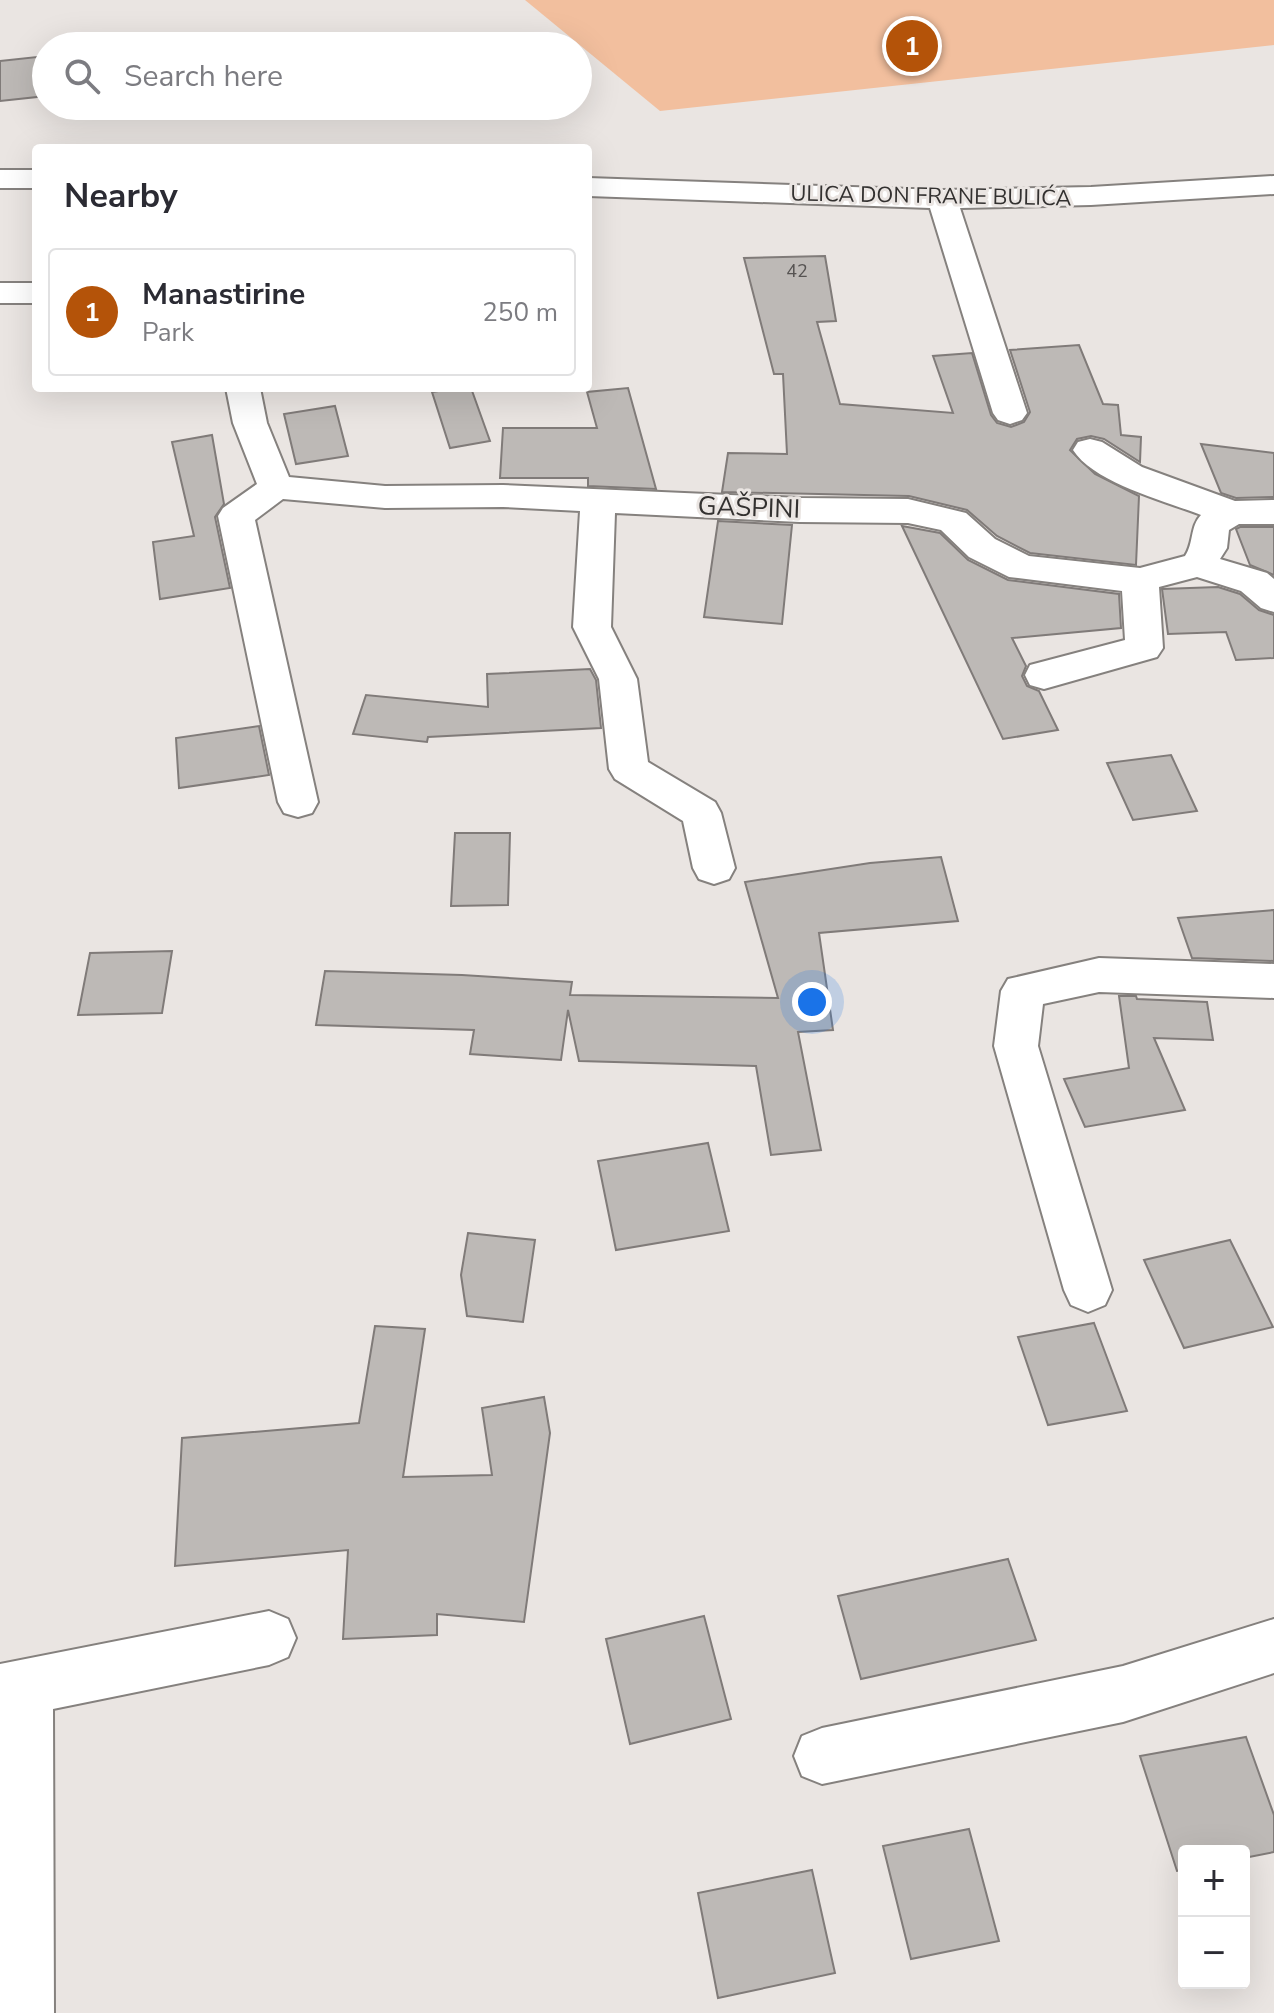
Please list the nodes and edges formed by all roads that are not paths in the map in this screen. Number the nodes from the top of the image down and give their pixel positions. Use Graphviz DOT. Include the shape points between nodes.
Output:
graph roads {
  1 [pos="0,179"];
  2 [pos="32,179"];
  3 [pos="1274,185"];
  4 [pos="592,187"];
  5 [pos="942,199"];
  6 [pos="0,293"];
  7 [pos="32,293"];
  8 [pos="244,392"];
  9 [pos="1010,413"];
  10 [pos="1090,450"];
  11 [pos="276,487"];
  12 [pos="598,501"];
  13 [pos="1274,512"];
  14 [pos="1232,513"];
  15 [pos="1198,565"];
  16 [pos="1140,580"];
  17 [pos="1274,599"];
  18 [pos="1044,675"];
  19 [pos="298,802"];
  20 [pos="714,868"];
  21 [pos="1274,981"];
  22 [pos="1088,1290"];
  23 [pos="269,1638"];
  24 [pos="1274,1646"];
  25 [pos="13,1688"];
  26 [pos="822,1756"];
  27 [pos="23,2013"];
  1 -- 2 [label="street"];
  3 -- 5 [label="street, ULICA DON FRANE BULIĆA"];
  4 -- 5 [label="street, ULICA DON FRANE BULIĆA"];
  5 -- 9 [label="street"];
  6 -- 7 [label="street"];
  8 -- 11 [label="street" via="250,423"];
  10 -- 14 [label="street" via="1130,475"];
  11 -- 12 [label="street, GAŠPINI" via="385,497"];
  11 -- 19 [label="street" via="236,516"];
  12 -- 16 [label="street, GAŠPINI" via="908,511 953,521 982,548 1022,568"];
  12 -- 20 [label="street" via="592,627 618,679 629,769 701,813"];
  13 -- 14 [label="street"];
  14 -- 15 [label="street" via="1212,524 1209,548"];
  15 -- 16 [label="street, GAŠPINI"];
  15 -- 17 [label="street" via="1254,582"];
  16 -- 18 [label="street" via="1144,648"];
  21 -- 22 [label="street" via="1099,975 1023,991 1016,1046"];
  23 -- 25 [label="street"];
  24 -- 26 [label="street" via="1123,1694"];
  25 -- 27 [label="street"];
}
